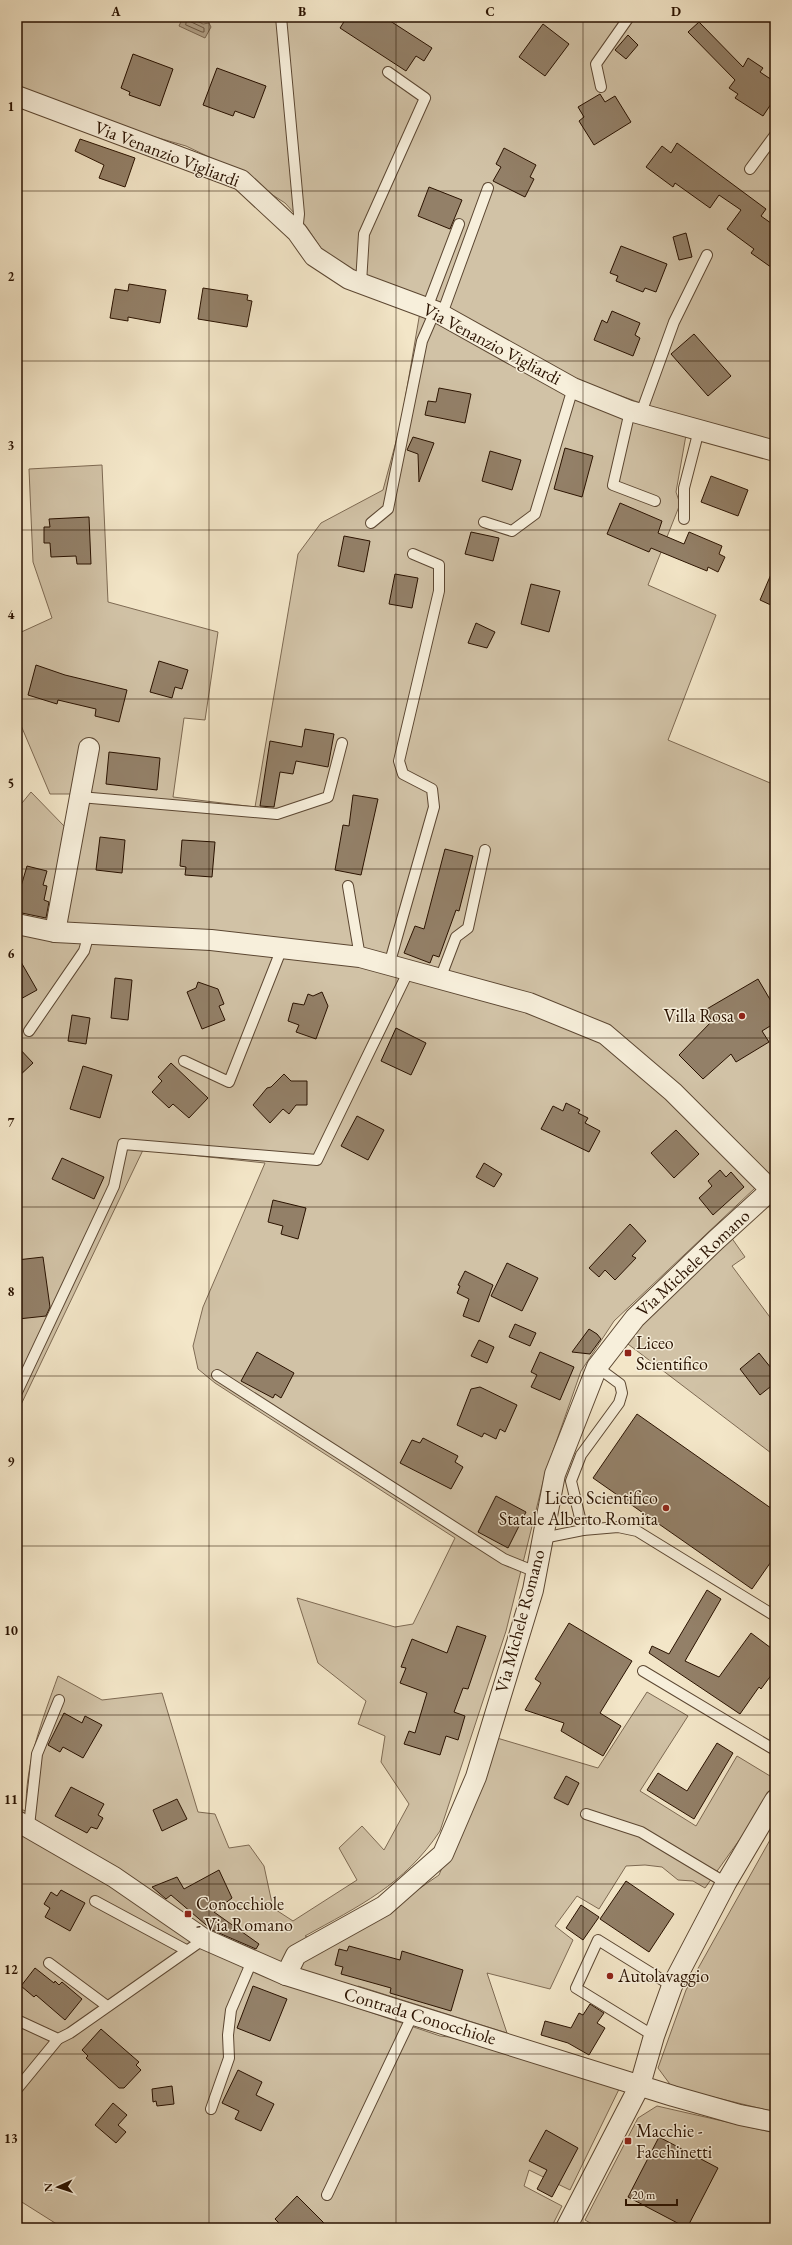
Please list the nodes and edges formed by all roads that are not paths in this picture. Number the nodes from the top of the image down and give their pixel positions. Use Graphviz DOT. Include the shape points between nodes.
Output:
graph roads {
  1 [pos="281,17"];
  2 [pos="629,17"];
  3 [pos="388,72"];
  4 [pos="601,87"];
  5 [pos="17,96"];
  6 [pos="775,135"];
  7 [pos="750,169"];
  8 [pos="488,188"];
  9 [pos="459,224"];
  10 [pos="297,232"];
  11 [pos="707,255"];
  12 [pos="361,283"];
  13 [pos="435,311"];
  14 [pos="573,388"];
  15 [pos="635,412"];
  16 [pos="699,430"];
  17 [pos="775,451"];
  18 [pos="655,502"];
  19 [pos="684,519"];
  20 [pos="484,522"];
  21 [pos="371,523"];
  22 [pos="413,554"];
  23 [pos="342,743"];
  24 [pos="89,748"];
  25 [pos="80,797"];
  26 [pos="485,850"];
  27 [pos="348,886"];
  28 [pos="17,924"];
  29 [pos="55,932"];
  30 [pos="89,934"];
  31 [pos="282,948"];
  32 [pos="360,957"];
  33 [pos="389,965"];
  34 [pos="409,970"];
  35 [pos="440,979"];
  36 [pos="29,1031"];
  37 [pos="184,1061"];
  38 [pos="773,1190"];
  39 [pos="597,1367"];
  40 [pos="218,1375"];
  41 [pos="17,1392"];
  42 [pos="583,1530"];
  43 [pos="543,1538"];
  44 [pos="536,1572"];
  45 [pos="775,1616"];
  46 [pos="643,1671"];
  47 [pos="59,1700"];
  48 [pos="775,1750"];
  49 [pos="775,1800"];
  50 [pos="586,1814"];
  51 [pos="23,1824"];
  52 [pos="726,1883"];
  53 [pos="94,1901"];
  54 [pos="204,1938"];
  55 [pos="186,1950"];
  56 [pos="252,1961"];
  57 [pos="49,1963"];
  58 [pos="286,1974"];
  59 [pos="672,1986"];
  60 [pos="107,2006"];
  61 [pos="413,2014"];
  62 [pos="17,2020"];
  63 [pos="654,2036"];
  64 [pos="58,2039"];
  65 [pos="640,2085"];
  66 [pos="17,2089"];
  67 [pos="211,2110"];
  68 [pos="775,2122"];
  69 [pos="327,2195"];
  70 [pos="566,2228"];
  1 -- 10 [label="lane" via="299,214"];
  2 -- 4 [label="lane" via="596,64"];
  3 -- 12 [label="lane" via="425,98 364,234"];
  5 -- 10 [label="street, Via Venanzio Vigliardi" via="241,180"];
  6 -- 7 [label="lane"];
  8 -- 13 [label="lane"];
  9 -- 13 [label="lane"];
  10 -- 12 [label="street, Via Venanzio Vigliardi" via="314,256 349,279"];
  11 -- 15 [label="lane" via="674,322"];
  12 -- 13 [label="street, Via Venanzio Vigliardi"];
  13 -- 14 [label="street, Via Venanzio Vigliardi"];
  13 -- 21 [label="lane" via="422,341 388,509"];
  14 -- 15 [label="street, Via Venanzio Vigliardi"];
  14 -- 20 [label="lane" via="535,514 512,531"];
  15 -- 16 [label="street, Via Venanzio Vigliardi"];
  15 -- 18 [label="lane" via="613,485"];
  16 -- 17 [label="street, Via Venanzio Vigliardi"];
  16 -- 19 [label="lane" via="684,488"];
  22 -- 33 [label="lane" via="439,565 439,591 400,761 403,774 432,789 434,807"];
  23 -- 25 [label="lane" via="328,797 277,814"];
  24 -- 25 [label="street"];
  25 -- 29 [label="street"];
  26 -- 35 [label="lane" via="468,928 456,937"];
  27 -- 32 [label="lane"];
  28 -- 29 [label="street"];
  29 -- 30 [label="street"];
  30 -- 31 [label="street" via="211,940"];
  30 -- 36 [label="lane" via="84,951"];
  31 -- 32 [label="street"];
  31 -- 37 [label="lane" via="229,1082"];
  32 -- 33 [label="street"];
  33 -- 34 [label="street"];
  34 -- 35 [label="street"];
  34 -- 41 [label="lane" via="317,1160 123,1144 114,1186"];
  35 -- 38 [label="street" via="529,1003 605,1034 674,1092"];
  38 -- 39 [label="street, Via Michele Romano" via="716,1240 635,1318"];
  39 -- 42 [label="lane" via="620,1384 622,1393 619,1403 581,1455 571,1480"];
  39 -- 43 [label="street, Via Michele Romano" via="555,1474"];
  40 -- 44 [label="lane" via="504,1559"];
  42 -- 43 [label="lane"];
  42 -- 45 [label="lane" via="618,1526 637,1531"];
  43 -- 44 [label="street, Via Michele Romano"];
  44 -- 58 [label="street, Via Michele Romano" via="476,1777 443,1854 384,1906 296,1955"];
  46 -- 48 [label="lane"];
  47 -- 51 [label="lane" via="37,1754"];
  49 -- 52 [label="street"];
  50 -- 52 [label="lane" via="641,1832"];
  51 -- 54 [label="street, Contrada Conocchiole" via="114,1877"];
  52 -- 59 [label="street"];
  53 -- 55 [label="lane"];
  54 -- 55 [label="lane"];
  54 -- 56 [label="street, Contrada Conocchiole"];
  55 -- 60 [label="lane"];
  56 -- 58 [label="street, Contrada Conocchiole"];
  56 -- 67 [label="lane" via="231,2010 229,2058"];
  57 -- 60 [label="lane"];
  58 -- 61 [label="street, Contrada Conocchiole"];
  59 -- 63 [label="street"];
  59 -- 63 [label="lane" via="598,1940 576,1988"];
  60 -- 64 [label="lane"];
  61 -- 65 [label="street, Contrada Conocchiole"];
  61 -- 69 [label="lane"];
  62 -- 64 [label="lane"];
  63 -- 65 [label="street"];
  64 -- 66 [label="lane"];
  65 -- 68 [label="street, Contrada Conocchiole" via="740,2115"];
  65 -- 70 [label="street"];
}
